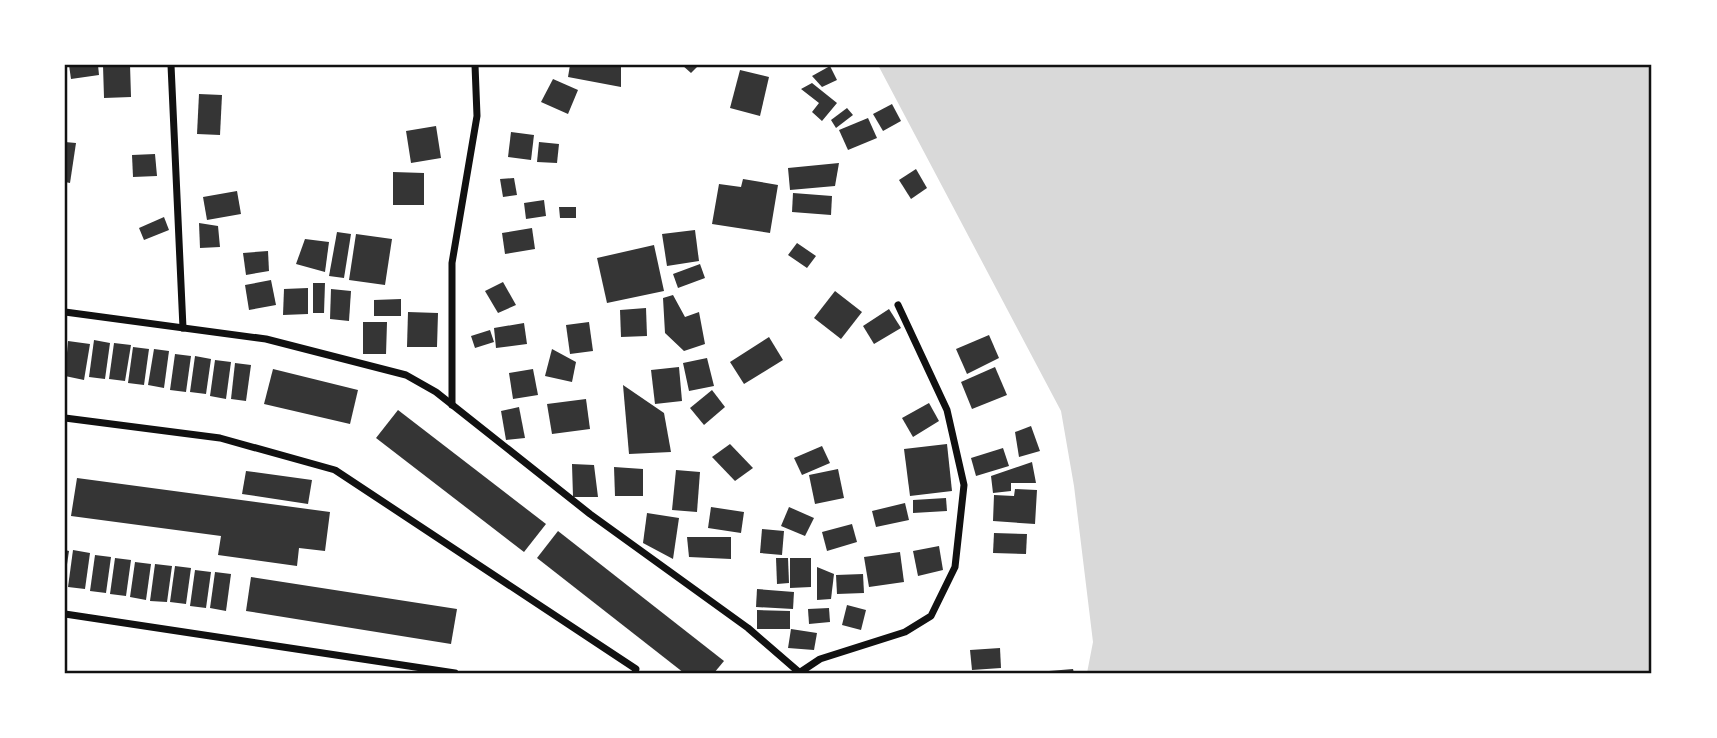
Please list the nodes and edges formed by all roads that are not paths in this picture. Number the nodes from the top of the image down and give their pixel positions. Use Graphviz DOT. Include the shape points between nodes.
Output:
graph roads {
  1 [pos="171,65"];
  2 [pos="475,65"];
  3 [pos="898,305"];
  4 [pos="65,312"];
  5 [pos="183,328"];
  6 [pos="452,405"];
  7 [pos="65,418"];
  8 [pos="65,614"];
  9 [pos="455,673"];
  10 [pos="635,673"];
  11 [pos="799,673"];
  1 -- 5 [label="street"];
  2 -- 6 [label="street" via="477,116 453,263"];
  3 -- 11 [label="street" via="947,410 964,485 955,567 931,616 905,632 820,659"];
  4 -- 5 [label="street"];
  5 -- 6 [label="street" via="266,339 362,362 406,375"];
  6 -- 11 [label="street" via="590,514 748,628"];
  7 -- 10 [label="street" via="220,438 335,470 636,669"];
  8 -- 9 [label="street"];
}
